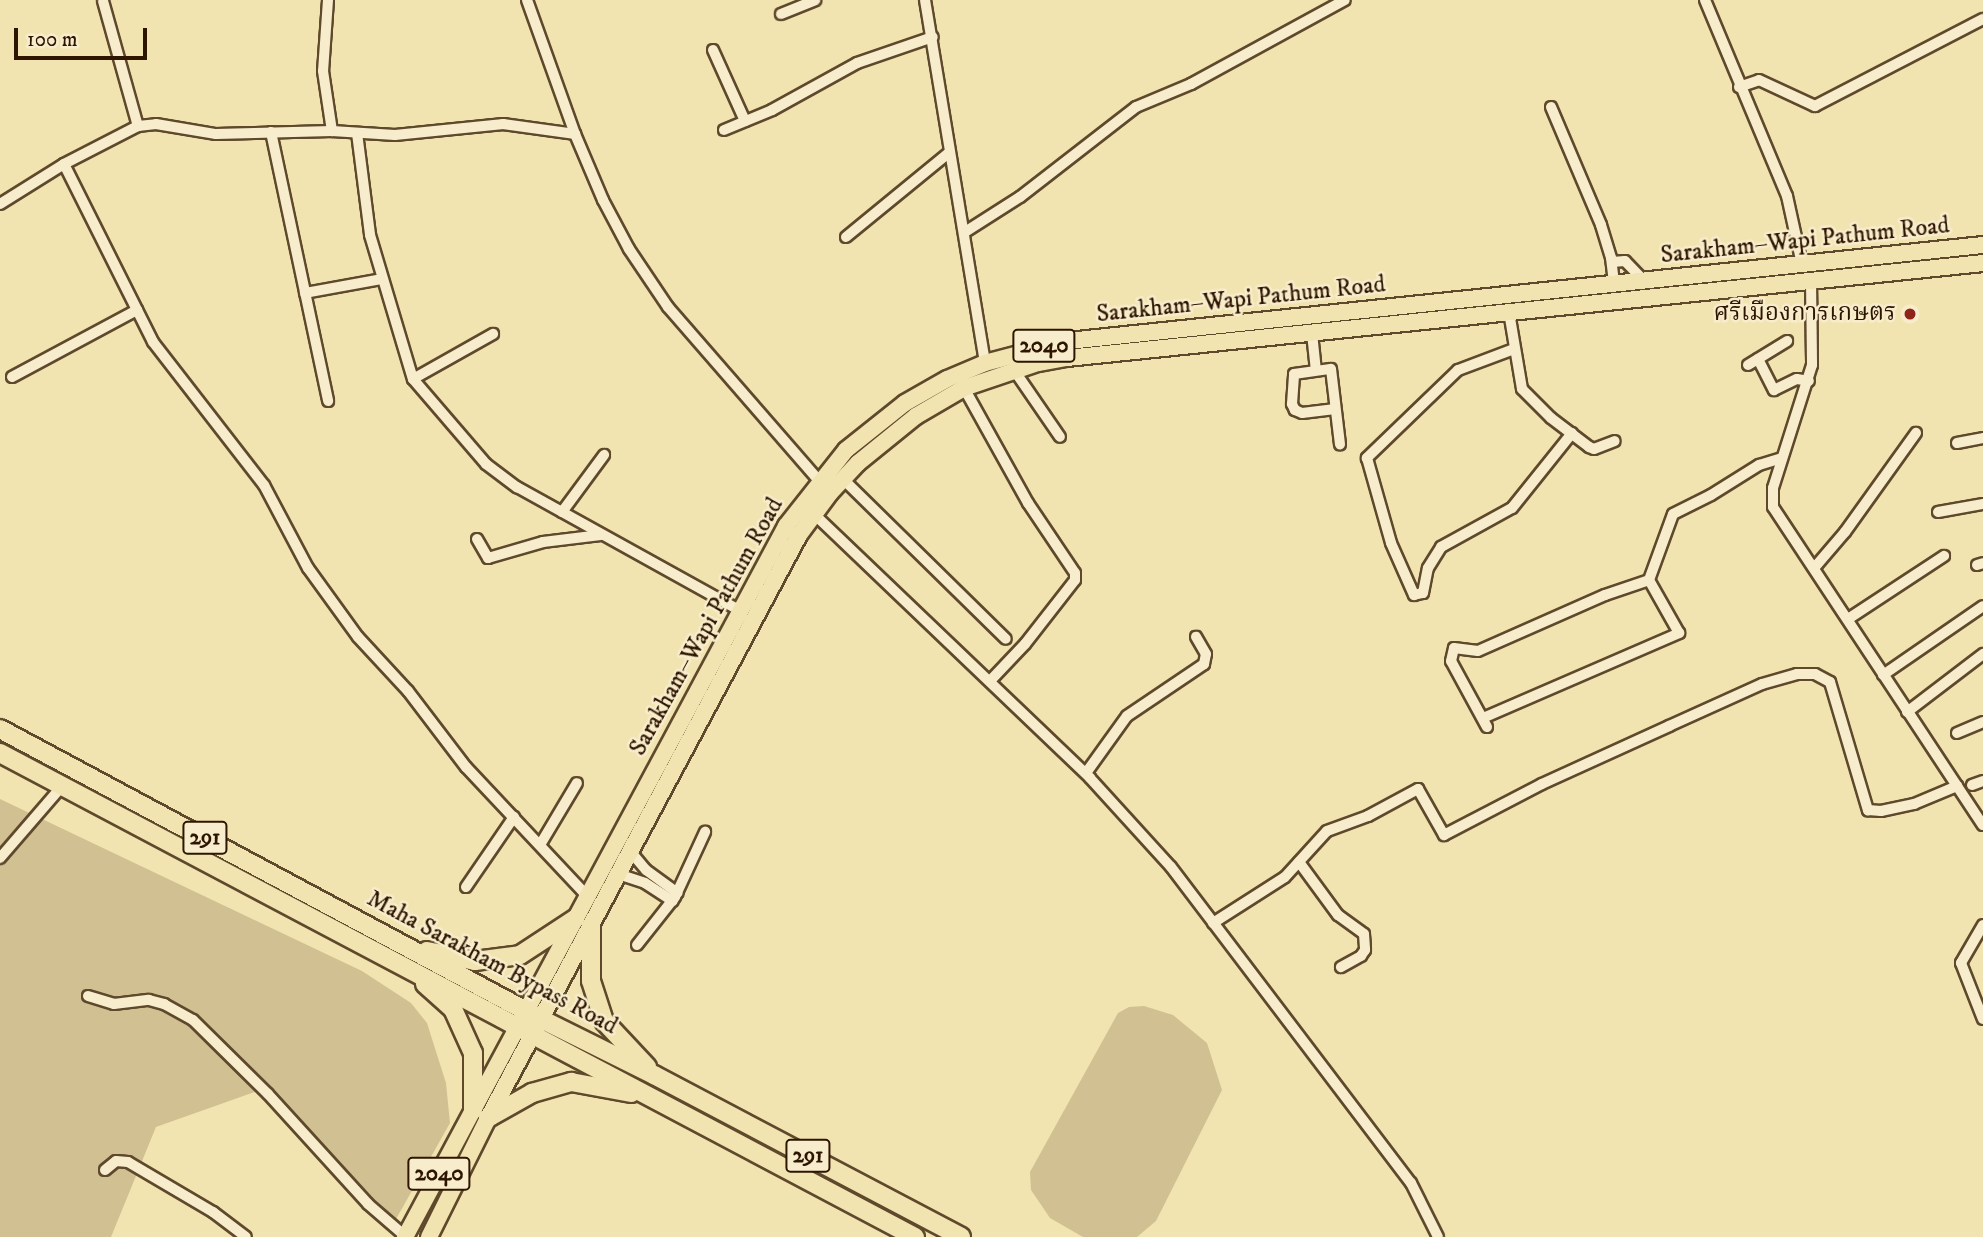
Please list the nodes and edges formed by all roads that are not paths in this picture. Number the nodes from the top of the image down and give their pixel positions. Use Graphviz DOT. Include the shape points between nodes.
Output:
graph roads {
  1 [pos="328,0"];
  2 [pos="527,0"];
  3 [pos="815,0"];
  4 [pos="925,0"];
  5 [pos="1345,0"];
  6 [pos="1704,0"];
  7 [pos="103,1"];
  8 [pos="781,13"];
  9 [pos="1983,19"];
  10 [pos="933,37"];
  11 [pos="713,50"];
  12 [pos="1739,87"];
  13 [pos="1551,107"];
  14 [pos="745,121"];
  15 [pos="138,126"];
  16 [pos="724,130"];
  17 [pos="332,131"];
  18 [pos="271,132"];
  19 [pos="357,133"];
  20 [pos="575,134"];
  21 [pos="950,152"];
  22 [pos="64,164"];
  23 [pos="0,204"];
  24 [pos="965,232"];
  25 [pos="846,237"];
  26 [pos="1983,245"];
  27 [pos="1612,262"];
  28 [pos="1983,263"];
  29 [pos="1807,269"];
  30 [pos="383,279"];
  31 [pos="1644,281"];
  32 [pos="1614,284"];
  33 [pos="305,293"];
  34 [pos="137,310"];
  35 [pos="1509,312"];
  36 [pos="1385,316"];
  37 [pos="1312,333"];
  38 [pos="493,334"];
  39 [pos="1787,341"];
  40 [pos="1514,349"];
  41 [pos="985,363"];
  42 [pos="1316,369"];
  43 [pos="1014,370"];
  44 [pos="12,377"];
  45 [pos="413,379"];
  46 [pos="1808,381"];
  47 [pos="964,388"];
  48 [pos="328,401"];
  49 [pos="1335,409"];
  50 [pos="1572,433"];
  51 [pos="1916,433"];
  52 [pos="1060,437"];
  53 [pos="1983,438"];
  54 [pos="1615,441"];
  55 [pos="1957,443"];
  56 [pos="1340,444"];
  57 [pos="604,455"];
  58 [pos="1782,458"];
  59 [pos="843,479"];
  60 [pos="819,481"];
  61 [pos="1983,504"];
  62 [pos="562,512"];
  63 [pos="1938,512"];
  64 [pos="814,514"];
  65 [pos="601,535"];
  66 [pos="477,539"];
  67 [pos="1944,556"];
  68 [pos="1815,567"];
  69 [pos="1649,580"];
  70 [pos="1983,606"];
  71 [pos="739,610"];
  72 [pos="1848,618"];
  73 [pos="1196,638"];
  74 [pos="1006,639"];
  75 [pos="1983,654"];
  76 [pos="1883,675"];
  77 [pos="990,681"];
  78 [pos="701,682"];
  79 [pos="716,690"];
  80 [pos="1907,712"];
  81 [pos="1983,722"];
  82 [pos="0,729"];
  83 [pos="1957,733"];
  84 [pos="0,752"];
  85 [pos="1086,773"];
  86 [pos="577,783"];
  87 [pos="64,785"];
  88 [pos="1957,786"];
  89 [pos="514,817"];
  90 [pos="1983,825"];
  91 [pos="705,832"];
  92 [pos="540,845"];
  93 [pos="630,850"];
  94 [pos="0,858"];
  95 [pos="1299,862"];
  96 [pos="618,874"];
  97 [pos="466,887"];
  98 [pos="587,896"];
  99 [pos="675,897"];
  100 [pos="583,922"];
  101 [pos="1213,923"];
  102 [pos="1983,925"];
  103 [pos="637,945"];
  104 [pos="410,947"];
  105 [pos="405,965"];
  106 [pos="1341,967"];
  107 [pos="88,996"];
  108 [pos="1983,1019"];
  109 [pos="529,1023"];
  110 [pos="654,1075"];
  111 [pos="648,1096"];
  112 [pos="480,1114"];
  113 [pos="105,1170"];
  114 [pos="246,1237"];
  115 [pos="405,1237"];
  116 [pos="429,1237"];
  117 [pos="915,1237"];
  118 [pos="961,1237"];
  119 [pos="1438,1237"];
  1 -- 17 [label="street" via="323,71"];
  2 -- 20 [label="street"];
  3 -- 8 [label="street"];
  4 -- 10 [label="street"];
  5 -- 24 [label="street" via="1191,84 1136,107 1030,190"];
  6 -- 12 [label="street"];
  7 -- 15 [label="street"];
  9 -- 12 [label="street" via="1815,106 1759,80"];
  10 -- 14 [label="street" via="857,63"];
  10 -- 21 [label="street"];
  11 -- 14 [label="street"];
  12 -- 29 [label="street" via="1787,196"];
  13 -- 27 [label="street"];
  14 -- 16 [label="street"];
  15 -- 18 [label="street" via="156,124 216,134"];
  15 -- 22 [label="street"];
  17 -- 18 [label="street"];
  17 -- 19 [label="street"];
  18 -- 33 [label="street"];
  19 -- 20 [label="street" via="395,135 503,124"];
  19 -- 30 [label="street" via="370,235"];
  20 -- 60 [label="street" via="629,249 668,307"];
  21 -- 24 [label="street"];
  21 -- 25 [label="street"];
  22 -- 23 [label="street"];
  22 -- 34 [label="street"];
  24 -- 41 [label="street"];
  26 -- 29 [label="main road, Sarakham–Wapi Pathum Road"];
  27 -- 31 [label="street" via="1628,262"];
  27 -- 32 [label="street"];
  28 -- 29 [label="main road, Sarakham–Wapi Pathum Road"];
  29 -- 31 [label="main road, Sarakham–Wapi Pathum Road / 2040"];
  29 -- 35 [label="main road, Sarakham–Wapi Pathum Road / 2040"];
  29 -- 46 [label="street" via="1812,365"];
  30 -- 33 [label="street"];
  30 -- 45 [label="street"];
  31 -- 32 [label="main road, Sarakham–Wapi Pathum Road / 2040"];
  32 -- 36 [label="main road, Sarakham–Wapi Pathum Road / 2040"];
  33 -- 48 [label="street"];
  34 -- 44 [label="street"];
  34 -- 89 [label="street" via="153,342 264,485 308,568 358,637"];
  35 -- 36 [label="main road, Sarakham–Wapi Pathum Road / 2040"];
  35 -- 40 [label="street"];
  36 -- 37 [label="main road, Sarakham–Wapi Pathum Road / 2040"];
  36 -- 41 [label="main road, Sarakham–Wapi Pathum Road / 2040" via="1068,341"];
  37 -- 42 [label="street"];
  37 -- 43 [label="main road, Sarakham–Wapi Pathum Road / 2040" via="1068,358"];
  38 -- 45 [label="street"];
  39 -- 46 [label="street" via="1753,362 1774,390 1797,379"];
  40 -- 50 [label="street" via="1522,389"];
  40 -- 50 [label="street" via="1458,370 1367,458 1391,543 1414,595 1423,593 1428,568 1441,547 1512,508"];
  41 -- 60 [label="main road, Sarakham–Wapi Pathum Road / 2040" via="905,403 846,450"];
  42 -- 49 [label="street" via="1331,369"];
  42 -- 49 [label="street" via="1293,376 1293,409 1302,414"];
  43 -- 47 [label="main road, Sarakham–Wapi Pathum Road / 2040"];
  43 -- 52 [label="street"];
  45 -- 62 [label="street" via="486,464"];
  46 -- 58 [label="street"];
  47 -- 59 [label="main road, Sarakham–Wapi Pathum Road / 2040" via="881,442"];
  47 -- 77 [label="street" via="1075,580"];
  49 -- 56 [label="street"];
  50 -- 54 [label="street" via="1594,449"];
  51 -- 68 [label="street"];
  53 -- 55 [label="street"];
  57 -- 62 [label="street"];
  58 -- 68 [label="street" via="1773,507"];
  58 -- 69 [label="street" via="1759,465 1672,514"];
  59 -- 64 [label="main road, Sarakham–Wapi Pathum Road / 2040"];
  59 -- 74 [label="street"];
  60 -- 71 [label="main road, Sarakham–Wapi Pathum Road / 2040" via="786,526"];
  61 -- 63 [label="street"];
  62 -- 65 [label="street"];
  64 -- 77 [label="street"];
  64 -- 79 [label="main road, Sarakham–Wapi Pathum Road / 2040"];
  65 -- 66 [label="street" via="543,542 488,558"];
  65 -- 71 [label="street"];
  67 -- 72 [label="street"];
  68 -- 72 [label="street"];
  69 -- 69 [label="street" via="1478,651 1454,648 1451,661 1485,723 1679,633"];
  70 -- 76 [label="street"];
  71 -- 78 [label="main road, Sarakham–Wapi Pathum Road / 2040"];
  72 -- 76 [label="street"];
  73 -- 85 [label="street" via="1206,654 1204,664 1128,716"];
  75 -- 80 [label="street"];
  76 -- 80 [label="street"];
  77 -- 85 [label="street"];
  78 -- 79 [label="main road"];
  78 -- 98 [label="main road, Sarakham–Wapi Pathum Road / 2040"];
  79 -- 93 [label="main road, Sarakham–Wapi Pathum Road / 2040"];
  80 -- 88 [label="street"];
  81 -- 83 [label="street"];
  82 -- 104 [label="highway, Maha Sarakham Bypass Road / 291"];
  84 -- 87 [label="highway, Maha Sarakham Bypass Road / 291"];
  85 -- 101 [label="street" via="1171,867"];
  86 -- 92 [label="street"];
  87 -- 94 [label="street"];
  87 -- 105 [label="highway, Maha Sarakham Bypass Road / 291"];
  88 -- 90 [label="street"];
  88 -- 95 [label="street" via="1914,804 1868,810 1830,682 1815,674 1797,674 1762,684 1669,726 1444,835 1418,789 1368,816 1327,831"];
  89 -- 92 [label="street"];
  89 -- 97 [label="street"];
  91 -- 99 [label="street"];
  92 -- 98 [label="street"];
  93 -- 96 [label="main road, Sarakham–Wapi Pathum Road / 2040"];
  93 -- 99 [label="street"];
  95 -- 101 [label="street" via="1285,877"];
  95 -- 106 [label="street" via="1338,915 1364,934 1361,956"];
  96 -- 99 [label="street"];
  96 -- 100 [label="main road, Sarakham–Wapi Pathum Road / 2040"];
  98 -- 100 [label="main road, Sarakham–Wapi Pathum Road / 2040"];
  99 -- 103 [label="street"];
  100 -- 104 [label="highway" via="520,955 475,961"];
  100 -- 109 [label="main road, Sarakham–Wapi Pathum Road / 2040"];
  100 -- 110 [label="highway" via="604,1021"];
  101 -- 119 [label="street" via="1410,1183"];
  102 -- 108 [label="street" via="1961,963"];
  104 -- 109 [label="highway, Maha Sarakham Bypass Road / 291"];
  105 -- 109 [label="highway, Maha Sarakham Bypass Road / 291"];
  105 -- 112 [label="highway" via="453,1009 473,1053"];
  107 -- 115 [label="street" via="114,1004 157,1002 193,1020"];
  109 -- 110 [label="highway, Maha Sarakham Bypass Road / 291"];
  109 -- 111 [label="highway, Maha Sarakham Bypass Road / 291"];
  109 -- 112 [label="main road, Sarakham–Wapi Pathum Road / 2040"];
  110 -- 118 [label="highway, Maha Sarakham Bypass Road / 291"];
  111 -- 112 [label="highway" via="570,1082"];
  111 -- 117 [label="highway, Maha Sarakham Bypass Road / 291"];
  112 -- 115 [label="main road, Sarakham–Wapi Pathum Road / 2040"];
  112 -- 116 [label="main road, Sarakham–Wapi Pathum Road / 2040"];
  113 -- 114 [label="street" via="116,1161 128,1162"];
}
